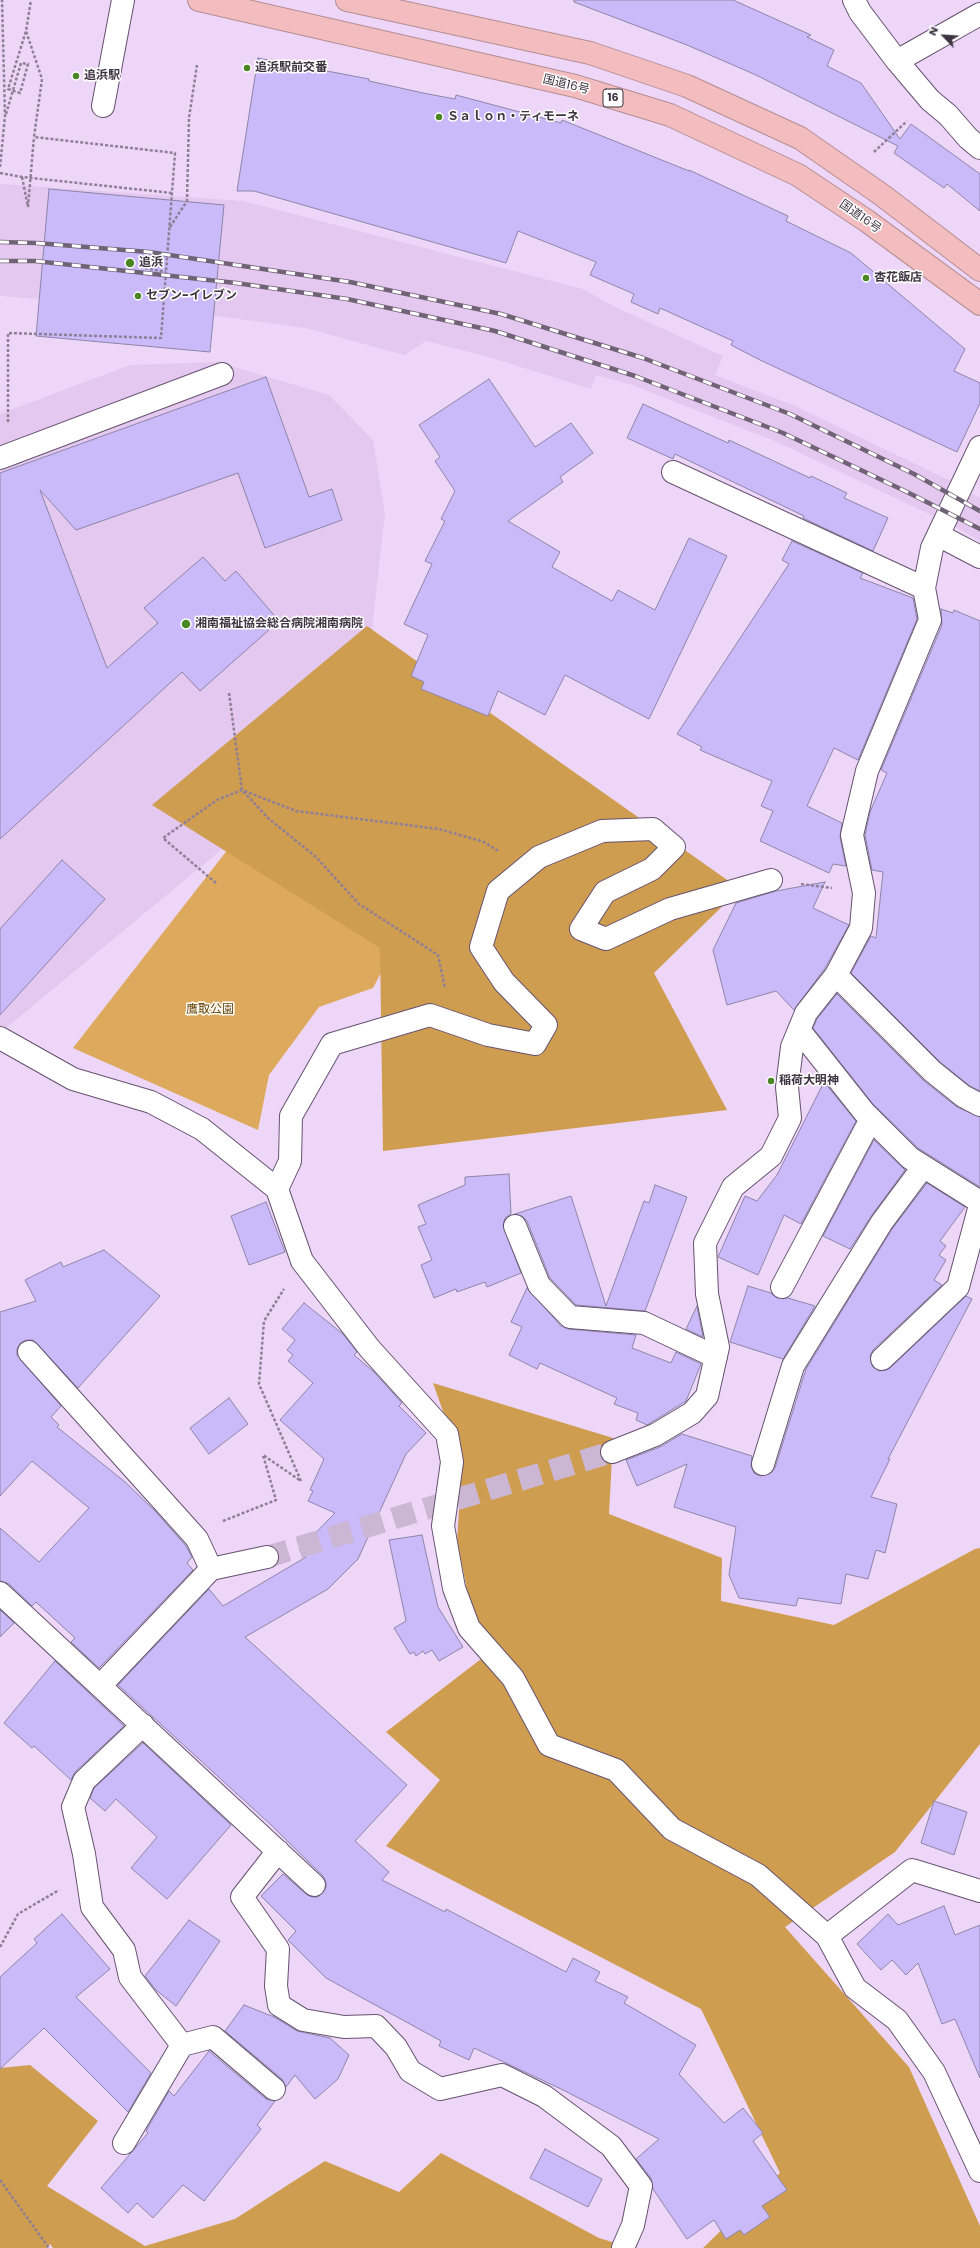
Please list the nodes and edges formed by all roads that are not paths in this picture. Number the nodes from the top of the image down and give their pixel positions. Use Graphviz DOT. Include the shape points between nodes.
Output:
graph roads {
  1 [pos="122,0"];
  2 [pos="199,0"];
  3 [pos="347,0"];
  4 [pos="854,0"];
  5 [pos="412,7"];
  6 [pos="980,14"];
  7 [pos="897,61"];
  8 [pos="103,106"];
  9 [pos="980,148"];
  10 [pos="980,270"];
  11 [pos="980,304"];
  12 [pos="222,374"];
  13 [pos="980,447"];
  14 [pos="2,457"];
  15 [pos="673,472"];
  16 [pos="938,535"];
  17 [pos="980,557"];
  18 [pos="924,588"];
  19 [pos="771,880"];
  20 [pos="836,975"];
  21 [pos="799,1030"];
  22 [pos="0,1038"];
  23 [pos="980,1105"];
  24 [pos="871,1119"];
  25 [pos="923,1166"];
  26 [pos="277,1189"];
  27 [pos="980,1203"];
  28 [pos="515,1226"];
  29 [pos="782,1287"];
  30 [pos="29,1352"];
  31 [pos="716,1357"];
  32 [pos="882,1359"];
  33 [pos="612,1452"];
  34 [pos="762,1464"];
  35 [pos="267,1557"];
  36 [pos="211,1569"];
  37 [pos="0,1593"];
  38 [pos="100,1686"];
  39 [pos="143,1725"];
  40 [pos="278,1850"];
  41 [pos="314,1885"];
  42 [pos="980,1891"];
  43 [pos="827,1936"];
  44 [pos="182,2045"];
  45 [pos="274,2089"];
  46 [pos="124,2143"];
  47 [pos="980,2171"];
  48 [pos="623,2248"];
  1 -- 8 [label="street"];
  2 -- 11 [label="highway, 国道16号 / 16" via="575,86 670,115 798,175 867,221"];
  3 -- 5 [label="highway"];
  4 -- 7 [label="street" via="860,12"];
  5 -- 10 [label="highway" via="590,53 687,86 800,138 882,195"];
  6 -- 7 [label="street"];
  7 -- 9 [label="street" via="930,100"];
  12 -- 14 [label="street"];
  13 -- 16 [label="street"];
  15 -- 18 [label="street"];
  16 -- 17 [label="street"];
  16 -- 18 [label="street" via="932,548"];
  18 -- 20 [label="street" via="930,620 867,771 852,835 864,893 861,928"];
  19 -- 26 [label="street" via="670,909 606,939 581,929 605,892 652,869 674,847 653,829 602,831 539,857 498,891 481,947 504,982 546,1025 535,1044 488,1035 430,1015 332,1044 291,1116 290,1161"];
  20 -- 21 [label="street" via="806,1013"];
  20 -- 23 [label="street" via="932,1071"];
  21 -- 24 [label="street"];
  21 -- 31 [label="street" via="792,1047 787,1087 790,1118 771,1156 733,1187 705,1243 707,1294 718,1347"];
  22 -- 26 [label="street" via="72,1080 150,1102 202,1129"];
  24 -- 25 [label="street" via="910,1158"];
  24 -- 29 [label="street"];
  25 -- 27 [label="street"];
  25 -- 34 [label="street" via="882,1222 793,1366"];
  26 -- 43 [label="street" via="302,1261 370,1349 447,1434 452,1462 442,1526 454,1588 469,1628 514,1678 549,1745 616,1770 672,1829 758,1875"];
  27 -- 32 [label="street" via="958,1286"];
  28 -- 31 [label="street" via="539,1285 570,1317 644,1322"];
  30 -- 36 [label="street" via="196,1539"];
  31 -- 33 [label="street" via="707,1396 692,1413 655,1435"];
  35 -- 36 [label="street"];
  36 -- 38 [label="street"];
  37 -- 38 [label="street"];
  38 -- 39 [label="street"];
  39 -- 40 [label="street"];
  39 -- 44 [label="street" via="84,1781 73,1807 84,1854 92,1907 124,1950 130,1977"];
  40 -- 41 [label="street"];
  40 -- 48 [label="street" via="242,1897 278,1949 276,1986 279,2005 303,2020 344,2027 376,2026 396,2047 410,2071 440,2088 502,2075 544,2096 611,2146 641,2186 633,2225"];
  42 -- 43 [label="street" via="912,1870"];
  43 -- 47 [label="street" via="855,1988 897,2020 934,2072"];
  44 -- 45 [label="street" via="213,2037"];
  44 -- 46 [label="street"];
}
